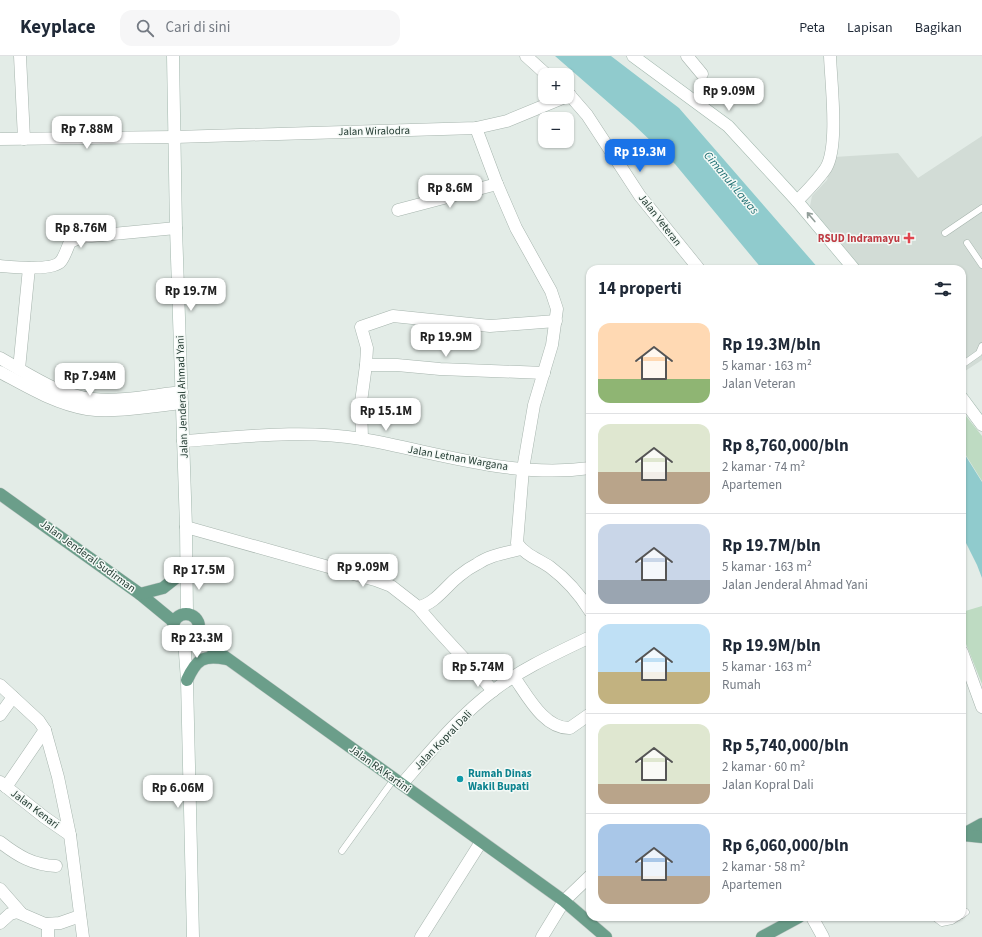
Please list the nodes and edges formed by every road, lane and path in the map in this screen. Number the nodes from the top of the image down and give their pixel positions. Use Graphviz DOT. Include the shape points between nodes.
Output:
graph roads {
  1 [pos="20,56"];
  2 [pos="173,56"];
  3 [pos="526,56"];
  4 [pos="633,56"];
  5 [pos="687,56"];
  6 [pos="830,56"];
  7 [pos="539,68"];
  8 [pos="702,74"];
  9 [pos="574,100"];
  10 [pos="547,104"];
  11 [pos="476,128"];
  12 [pos="175,137"];
  13 [pos="0,139"];
  14 [pos="24,139"];
  15 [pos="497,184"];
  16 [pos="797,200"];
  17 [pos="982,208"];
  18 [pos="398,210"];
  19 [pos="176,228"];
  20 [pos="945,233"];
  21 [pos="967,243"];
  22 [pos="695,265"];
  23 [pos="851,265"];
  24 [pos="982,265"];
  25 [pos="0,268"];
  26 [pos="30,268"];
  27 [pos="556,321"];
  28 [pos="982,346"];
  29 [pos="0,358"];
  30 [pos="966,362"];
  31 [pos="366,365"];
  32 [pos="19,368"];
  33 [pos="0,372"];
  34 [pos="544,373"];
  35 [pos="182,398"];
  36 [pos="966,403"];
  37 [pos="982,424"];
  38 [pos="362,439"];
  39 [pos="183,441"];
  40 [pos="586,468"];
  41 [pos="523,469"];
  42 [pos="0,494"];
  43 [pos="186,527"];
  44 [pos="521,549"];
  45 [pos="186,569"];
  46 [pos="140,594"];
  47 [pos="586,595"];
  48 [pos="418,607"];
  49 [pos="186,614"];
  50 [pos="174,622"];
  51 [pos="196,636"];
  52 [pos="586,639"];
  53 [pos="184,640"];
  54 [pos="229,660"];
  55 [pos="966,663"];
  56 [pos="514,677"];
  57 [pos="187,680"];
  58 [pos="0,685"];
  59 [pos="492,691"];
  60 [pos="13,697"];
  61 [pos="982,707"];
  62 [pos="0,715"];
  63 [pos="586,717"];
  64 [pos="45,730"];
  65 [pos="398,782"];
  66 [pos="3,785"];
  67 [pos="982,824"];
  68 [pos="966,833"];
  69 [pos="70,835"];
  70 [pos="966,835"];
  71 [pos="982,836"];
  72 [pos="0,842"];
  73 [pos="481,842"];
  74 [pos="342,851"];
  75 [pos="56,866"];
  76 [pos="586,880"];
  77 [pos="0,889"];
  78 [pos="564,901"];
  79 [pos="21,912"];
  80 [pos="80,916"];
  81 [pos="586,920"];
  82 [pos="587,921"];
  83 [pos="782,921"];
  84 [pos="814,921"];
  85 [pos="939,921"];
  86 [pos="952,921"];
  87 [pos="0,924"];
  88 [pos="48,924"];
  89 [pos="48,937"];
  90 [pos="83,937"];
  91 [pos="193,937"];
  92 [pos="421,937"];
  93 [pos="542,937"];
  94 [pos="606,937"];
  95 [pos="762,937"];
  96 [pos="823,937"];
  1 -- 14 [label="street"];
  2 -- 12 [label="street, Jalan Jenderal Ahmad Yani"];
  3 -- 7 [label="street"];
  4 -- 16 [label="street" via="728,126"];
  5 -- 8 [label="street"];
  6 -- 16 [label="street" via="830,155 826,168"];
  9 -- 22 [label="street, Jalan Veteran" via="587,115 640,196"];
  10 -- 11 [label="street, Jalan Wiralodra" via="507,122"];
  11 -- 12 [label="street, Jalan Wiralodra"];
  11 -- 15 [label="street"];
  12 -- 14 [label="street, Jalan Wiralodra"];
  12 -- 19 [label="street, Jalan Jenderal Ahmad Yani"];
  13 -- 14 [label="street, Jalan Wiralodra"];
  15 -- 18 [label="street"];
  15 -- 27 [label="street" via="528,252 555,300"];
  23 -- 16 [label="street, one-way"];
  17 -- 20 [label="lane"];
  19 -- 26 [label="street" via="81,236 70,242 55,266"];
  19 -- 35 [label="street, Jalan Jenderal Ahmad Yani"];
  21 -- 24 [label="lane"];
  25 -- 26 [label="street"];
  26 -- 32 [label="street"];
  27 -- 31 [label="street" via="490,326 389,317 361,327 367,348"];
  27 -- 34 [label="street"];
  28 -- 30 [label="lane" via="979,353"];
  29 -- 32 [label="street"];
  31 -- 34 [label="street"];
  31 -- 38 [label="street" via="361,402"];
  32 -- 35 [label="street" via="64,391 91,399"];
  33 -- 35 [label="street" via="59,402 88,409 114,409"];
  34 -- 41 [label="street" via="534,405"];
  35 -- 39 [label="street, Jalan Jenderal Ahmad Yani"];
  36 -- 37 [label="street"];
  38 -- 39 [label="street, Jalan Letnan Wargana" via="276,435"];
  38 -- 41 [label="street, Jalan Letnan Wargana" via="466,461"];
  39 -- 43 [label="street, Jalan Jenderal Ahmad Yani"];
  40 -- 41 [label="street, Jalan Letnan Wargana"];
  41 -- 44 [label="street" via="517,534 517,543"];
  42 -- 46 [label="main road, Jalan Jenderal Sudirman"];
  43 -- 45 [label="street, Jalan Jenderal Ahmad Yani"];
  43 -- 48 [label="street" via="375,580 391,586"];
  44 -- 47 [label="street"];
  44 -- 48 [label="street" via="478,563 431,601"];
  45 -- 46 [label="main road" via="163,588"];
  45 -- 49 [label="street, Jalan Jenderal Ahmad Yani"];
  46 -- 50 [label="main road, Jalan Jenderal Sudirman"];
  48 -- 59 [label="street"];
  49 -- 50 [label="main road" via="180,615"];
  49 -- 51 [label="main road" via="198,621 199,631"];
  50 -- 53 [label="main road" via="175,633"];
  51 -- 53 [label="main road"];
  51 -- 54 [label="main road, Jalan RA Kartini"];
  52 -- 56 [label="street, Jalan Kopral Dali"];
  53 -- 57 [label="street"];
  54 -- 57 [label="main road" via="207,657 192,667"];
  54 -- 65 [label="main road, Jalan RA Kartini"];
  55 -- 61 [label="street"];
  56 -- 59 [label="street, Jalan Kopral Dali"];
  56 -- 63 [label="street" via="540,712 558,727 570,728"];
  57 -- 91 [label="street"];
  58 -- 60 [label="street"];
  59 -- 65 [label="street, Jalan Kopral Dali"];
  60 -- 62 [label="street"];
  60 -- 64 [label="street"];
  64 -- 66 [label="street"];
  64 -- 69 [label="street"];
  65 -- 73 [label="main road, Jalan RA Kartini"];
  65 -- 74 [label="lane"];
  66 -- 69 [label="street, Jalan Kenari"];
  67 -- 68 [label="main road"];
  69 -- 80 [label="street"];
  70 -- 71 [label="main road"];
  72 -- 75 [label="street" via="17,856 31,862"];
  73 -- 78 [label="main road, Jalan RA Kartini"];
  73 -- 92 [label="street"];
  76 -- 78 [label="street"];
  77 -- 79 [label="street"];
  78 -- 81 [label="main road, Jalan RA Kartini"];
  78 -- 93 [label="street"];
  79 -- 87 [label="street" via="12,913"];
  79 -- 88 [label="street"];
  80 -- 88 [label="street"];
  80 -- 90 [label="street"];
  82 -- 94 [label="main road, Jalan RA Kartini"];
  83 -- 95 [label="main road"];
  84 -- 96 [label="street"];
  85 -- 86 [label="lane"];
  88 -- 89 [label="street"];
}
